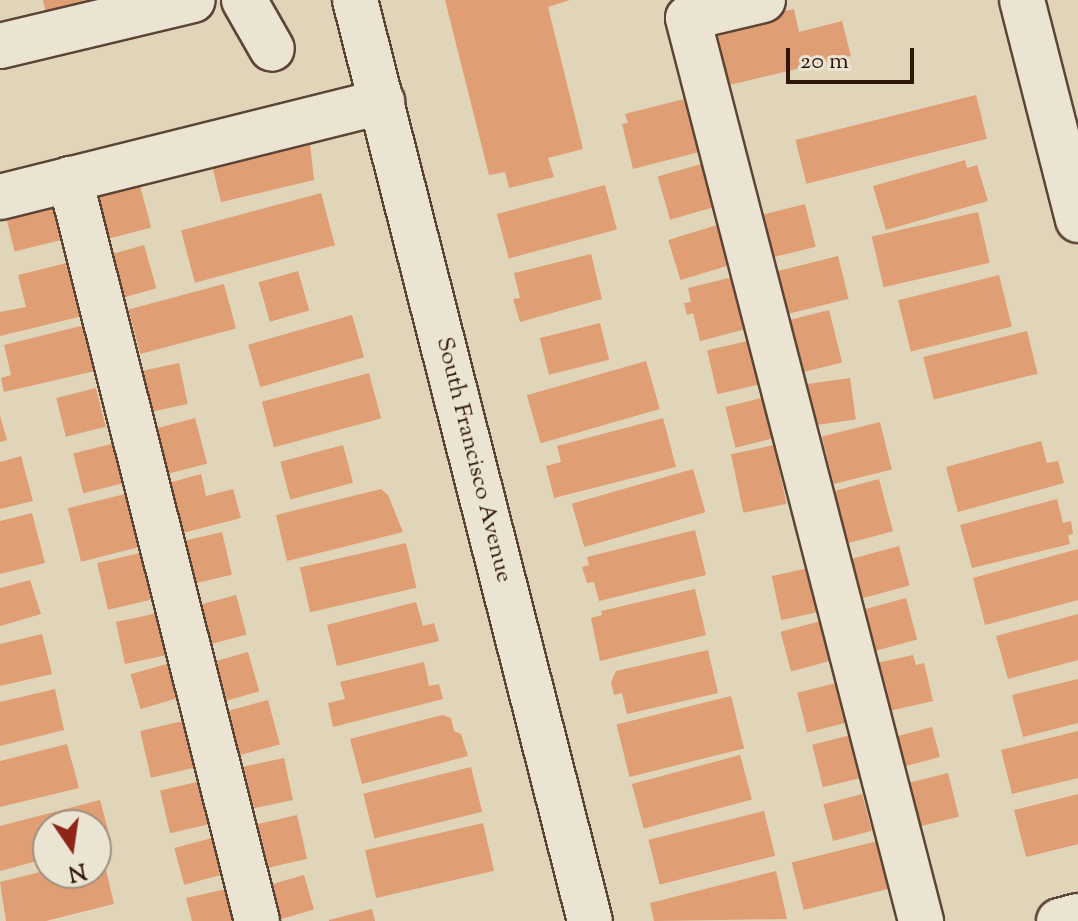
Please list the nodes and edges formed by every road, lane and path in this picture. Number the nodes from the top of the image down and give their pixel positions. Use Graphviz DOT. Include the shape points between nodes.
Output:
graph roads {
  1 [pos="193,0"];
  2 [pos="244,0"];
  3 [pos="355,0"];
  4 [pos="763,0"];
  5 [pos="1022,0"];
  6 [pos="0,46"];
  7 [pos="272,49"];
  8 [pos="382,102"];
  9 [pos="70,179"];
  10 [pos="0,197"];
  11 [pos="1078,220"];
  12 [pos="1078,916"];
  13 [pos="257,921"];
  14 [pos="590,921"];
  15 [pos="921,921"];
  16 [pos="1059,921"];
  1 -- 6 [label="street"];
  2 -- 7 [label="street"];
  3 -- 8 [label="street, South Francisco Avenue"];
  4 -- 15 [label="street" via="688,18"];
  5 -- 11 [label="street"];
  8 -- 9 [label="street"];
  8 -- 14 [label="street, South Francisco Avenue"];
  9 -- 10 [label="street"];
  9 -- 13 [label="street"];
  12 -- 16 [label="street"];
}
